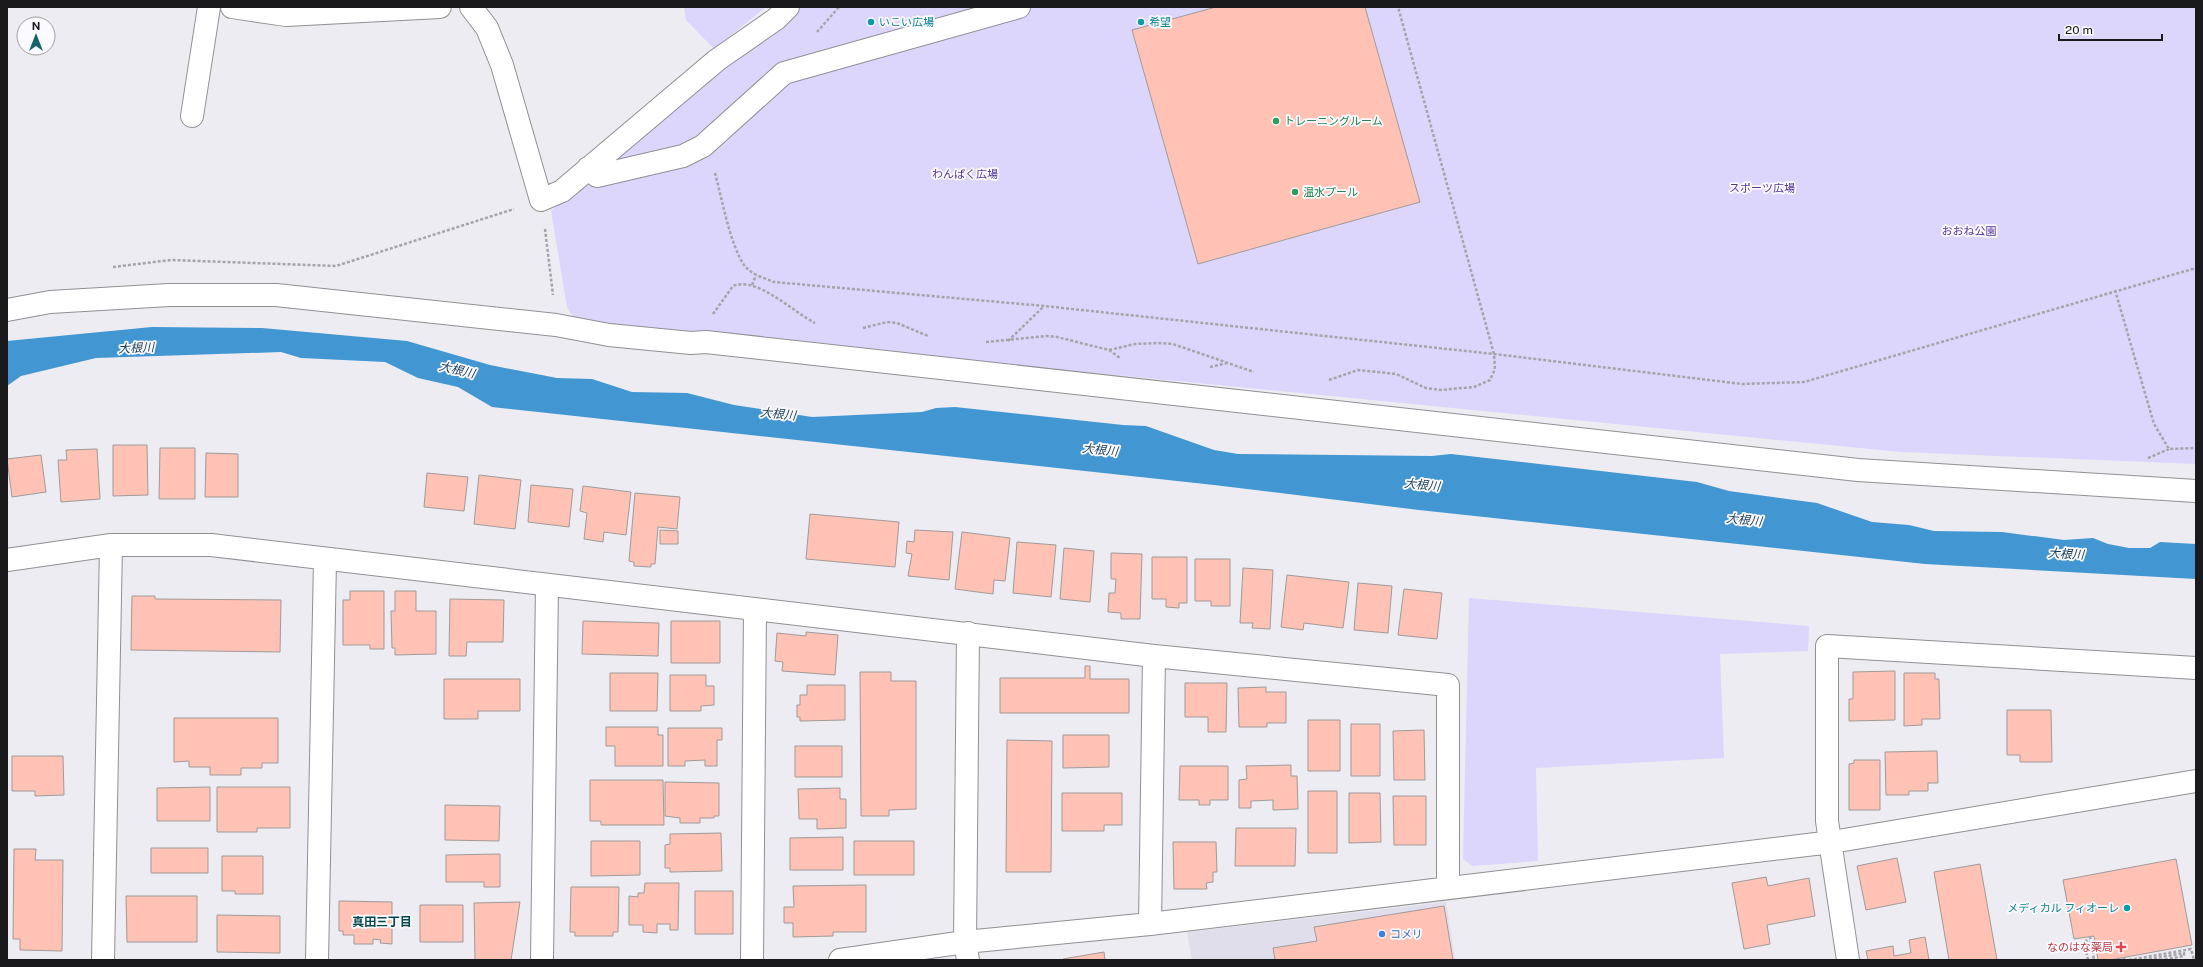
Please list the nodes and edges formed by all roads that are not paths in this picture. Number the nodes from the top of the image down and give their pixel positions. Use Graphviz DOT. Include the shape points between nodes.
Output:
graph roads {
  1 [pos="210,7"];
  2 [pos="232,7"];
  3 [pos="440,7"];
  4 [pos="471,7"];
  5 [pos="788,7"];
  6 [pos="1019,7"];
  7 [pos="287,11"];
  8 [pos="192,116"];
  9 [pos="588,168"];
  10 [pos="7,310"];
  11 [pos="2196,491"];
  12 [pos="111,545"];
  13 [pos="7,560"];
  14 [pos="325,560"];
  15 [pos="547,585"];
  16 [pos="756,609"];
  17 [pos="968,633"];
  18 [pos="1154,656"];
  19 [pos="2196,668"];
  20 [pos="2196,781"];
  21 [pos="1832,842"];
  22 [pos="1448,887"];
  23 [pos="1150,924"];
  24 [pos="967,951"];
  25 [pos="103,960"];
  26 [pos="317,960"];
  27 [pos="542,960"];
  28 [pos="752,960"];
  29 [pos="840,960"];
  30 [pos="1848,960"];
  1 -- 8 [label="street"];
  2 -- 7 [label="street"];
  3 -- 7 [label="street"];
  4 -- 9 [label="street" via="487,28 502,65 541,200 562,191"];
  5 -- 9 [label="street" via="776,19 717,60"];
  6 -- 9 [label="street" via="784,73 703,146 683,156 597,176"];
  10 -- 11 [label="street" via="50,302 169,295 276,295 556,325 609,335 691,343 706,342 1858,470"];
  12 -- 13 [label="street"];
  12 -- 14 [label="street" via="211,545"];
  12 -- 25 [label="street"];
  14 -- 15 [label="street"];
  14 -- 26 [label="street"];
  15 -- 16 [label="street"];
  15 -- 27 [label="street"];
  16 -- 17 [label="street"];
  16 -- 28 [label="street"];
  17 -- 18 [label="street"];
  17 -- 24 [label="street"];
  18 -- 22 [label="street" via="1448,685"];
  18 -- 23 [label="street"];
  19 -- 21 [label="street" via="1827,646 1827,821"];
  20 -- 21 [label="street"];
  21 -- 22 [label="street"];
  21 -- 30 [label="street"];
  22 -- 23 [label="street"];
  23 -- 24 [label="street"];
  24 -- 29 [label="street"];
}
